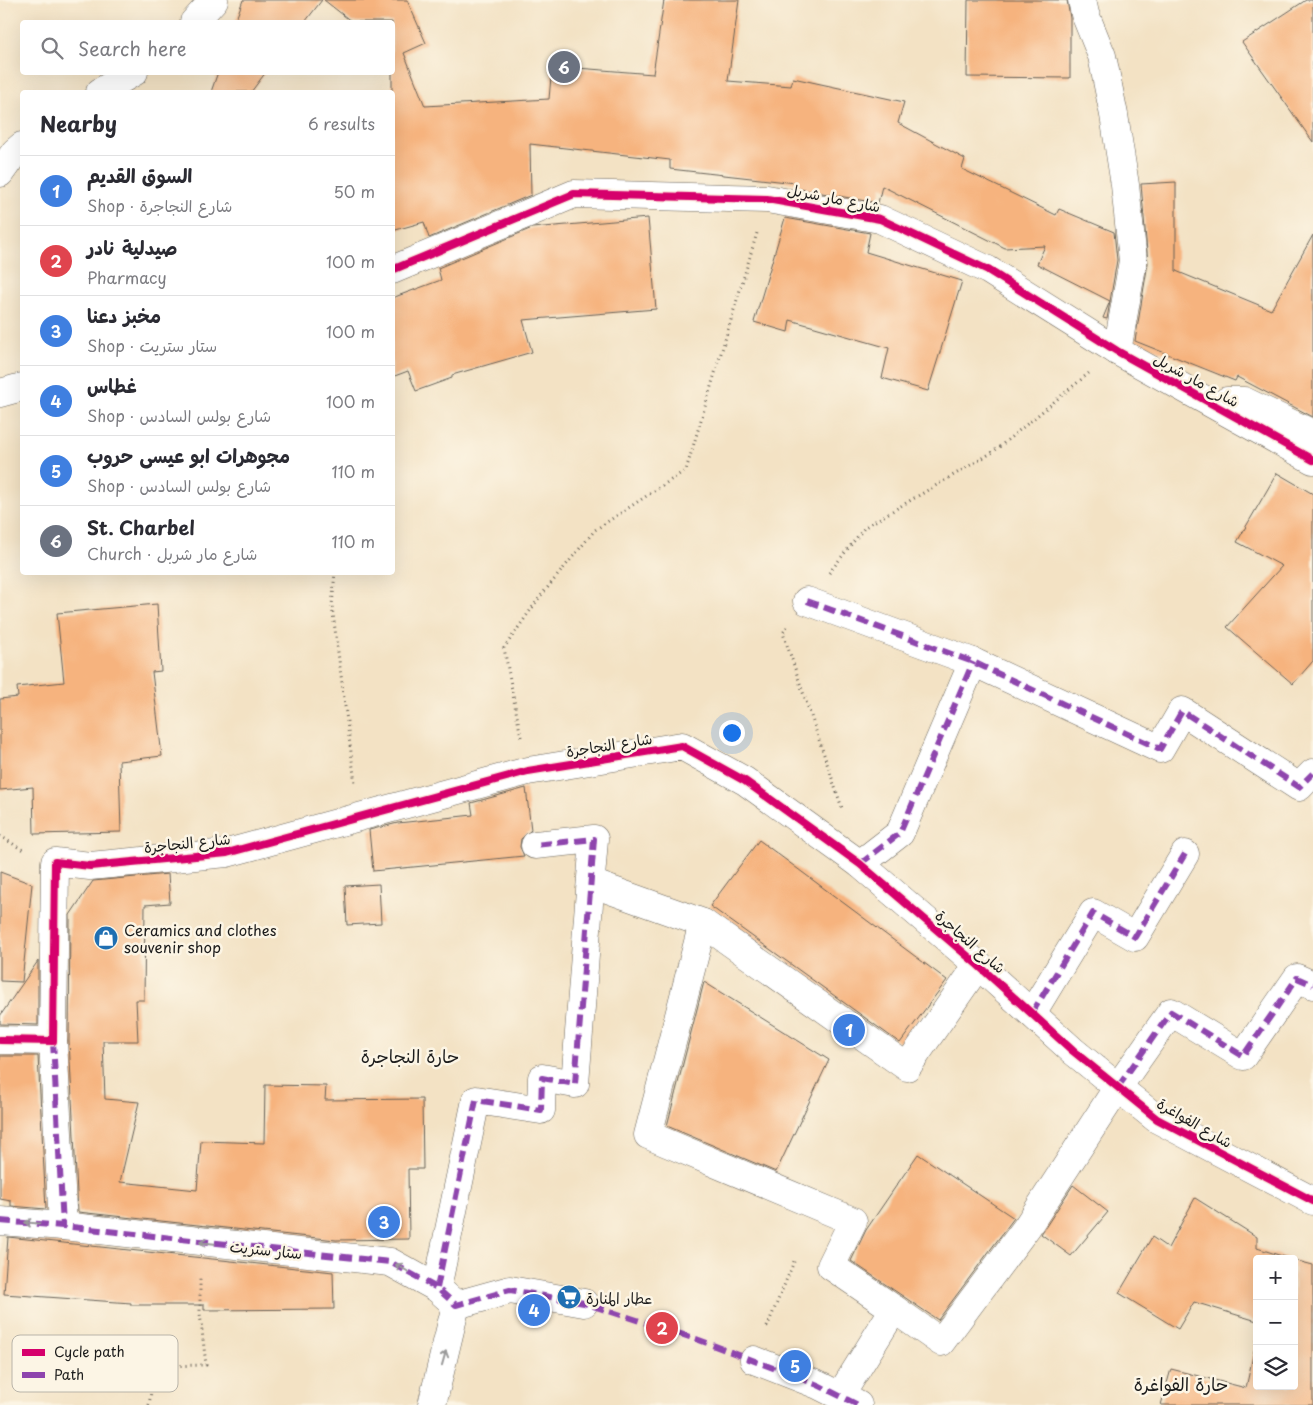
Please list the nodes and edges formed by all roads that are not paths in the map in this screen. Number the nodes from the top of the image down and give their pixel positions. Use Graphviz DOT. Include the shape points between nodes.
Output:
graph roads {
  1 [pos="214,0"];
  2 [pos="1082,0"];
  3 [pos="196,20"];
  4 [pos="129,75"];
  5 [pos="103,90"];
  6 [pos="20,148"];
  7 [pos="0,173"];
  8 [pos="395,269"];
  9 [pos="1117,351"];
  10 [pos="20,388"];
  11 [pos="0,393"];
  12 [pos="1208,401"];
  13 [pos="1313,434"];
  14 [pos="1313,460"];
  15 [pos="807,601"];
  16 [pos="973,662"];
  17 [pos="1313,773"];
  18 [pos="535,844"];
  19 [pos="1185,854"];
  20 [pos="860,864"];
  21 [pos="591,884"];
  22 [pos="703,923"];
  23 [pos="978,965"];
  24 [pos="1313,985"];
  25 [pos="1032,1013"];
  26 [pos="0,1040"];
  27 [pos="53,1041"];
  28 [pos="1073,1051"];
  29 [pos="1118,1087"];
  30 [pos="1313,1202"];
  31 [pos="0,1221"];
  32 [pos="64,1226"];
  33 [pos="446,1297"];
  34 [pos="584,1303"];
  35 [pos="894,1310"];
  36 [pos="754,1360"];
  37 [pos="849,1400"];
  38 [pos="432,1405"];
  1 -- 3 [label="street"];
  2 -- 9 [label="street" via="1102,56 1114,115 1133,260"];
  4 -- 5 [label="street"];
  6 -- 7 [label="street"];
  8 -- 9 [label="street, شارع مار شربل" via="574,194 767,199 880,219 988,270"];
  9 -- 12 [label="street, شارع مار شربل"];
  10 -- 11 [label="street"];
  12 -- 13 [label="street" via="1244,401"];
  12 -- 14 [label="street, شارع مار شربل"];
  15 -- 16 [label="street"];
  16 -- 17 [label="street" via="1160,749 1182,711 1299,787"];
  16 -- 20 [label="street" via="900,833"];
  18 -- 21 [label="street" via="594,839"];
  19 -- 25 [label="street" via="1135,937 1093,913"];
  20 -- 23 [label="street, شارع النجاجرة"];
  20 -- 27 [label="street, شارع النجاجرة" via="745,781 682,746 528,771 227,853 90,866 55,862"];
  21 -- 22 [label="street"];
  21 -- 33 [label="street" via="575,1084 542,1078 541,1110 476,1100"];
  22 -- 23 [label="street" via="907,1067"];
  22 -- 35 [label="street" via="648,1135 854,1221 831,1266"];
  23 -- 25 [label="street, شارع النجاجرة"];
  24 -- 29 [label="street" via="1297,978 1243,1056 1171,1012"];
  25 -- 28 [label="street, شارع النجاجرة"];
  26 -- 27 [label="street"];
  27 -- 32 [label="street"];
  28 -- 29 [label="street, شارع الفواغرة"];
  29 -- 30 [label="street, شارع الفواغرة" via="1157,1118"];
  29 -- 35 [label="street" via="1027,1227 941,1342"];
  32 -- 31 [label="street, ستار ستريت, one-way"];
  33 -- 32 [label="street, ستار ستريت, one-way" via="390,1262"];
  33 -- 34 [label="street" via="510,1290"];
  38 -- 33 [label="street, one-way" via="451,1334"];
  35 -- 37 [label="street"];
  36 -- 37 [label="street"];
}
